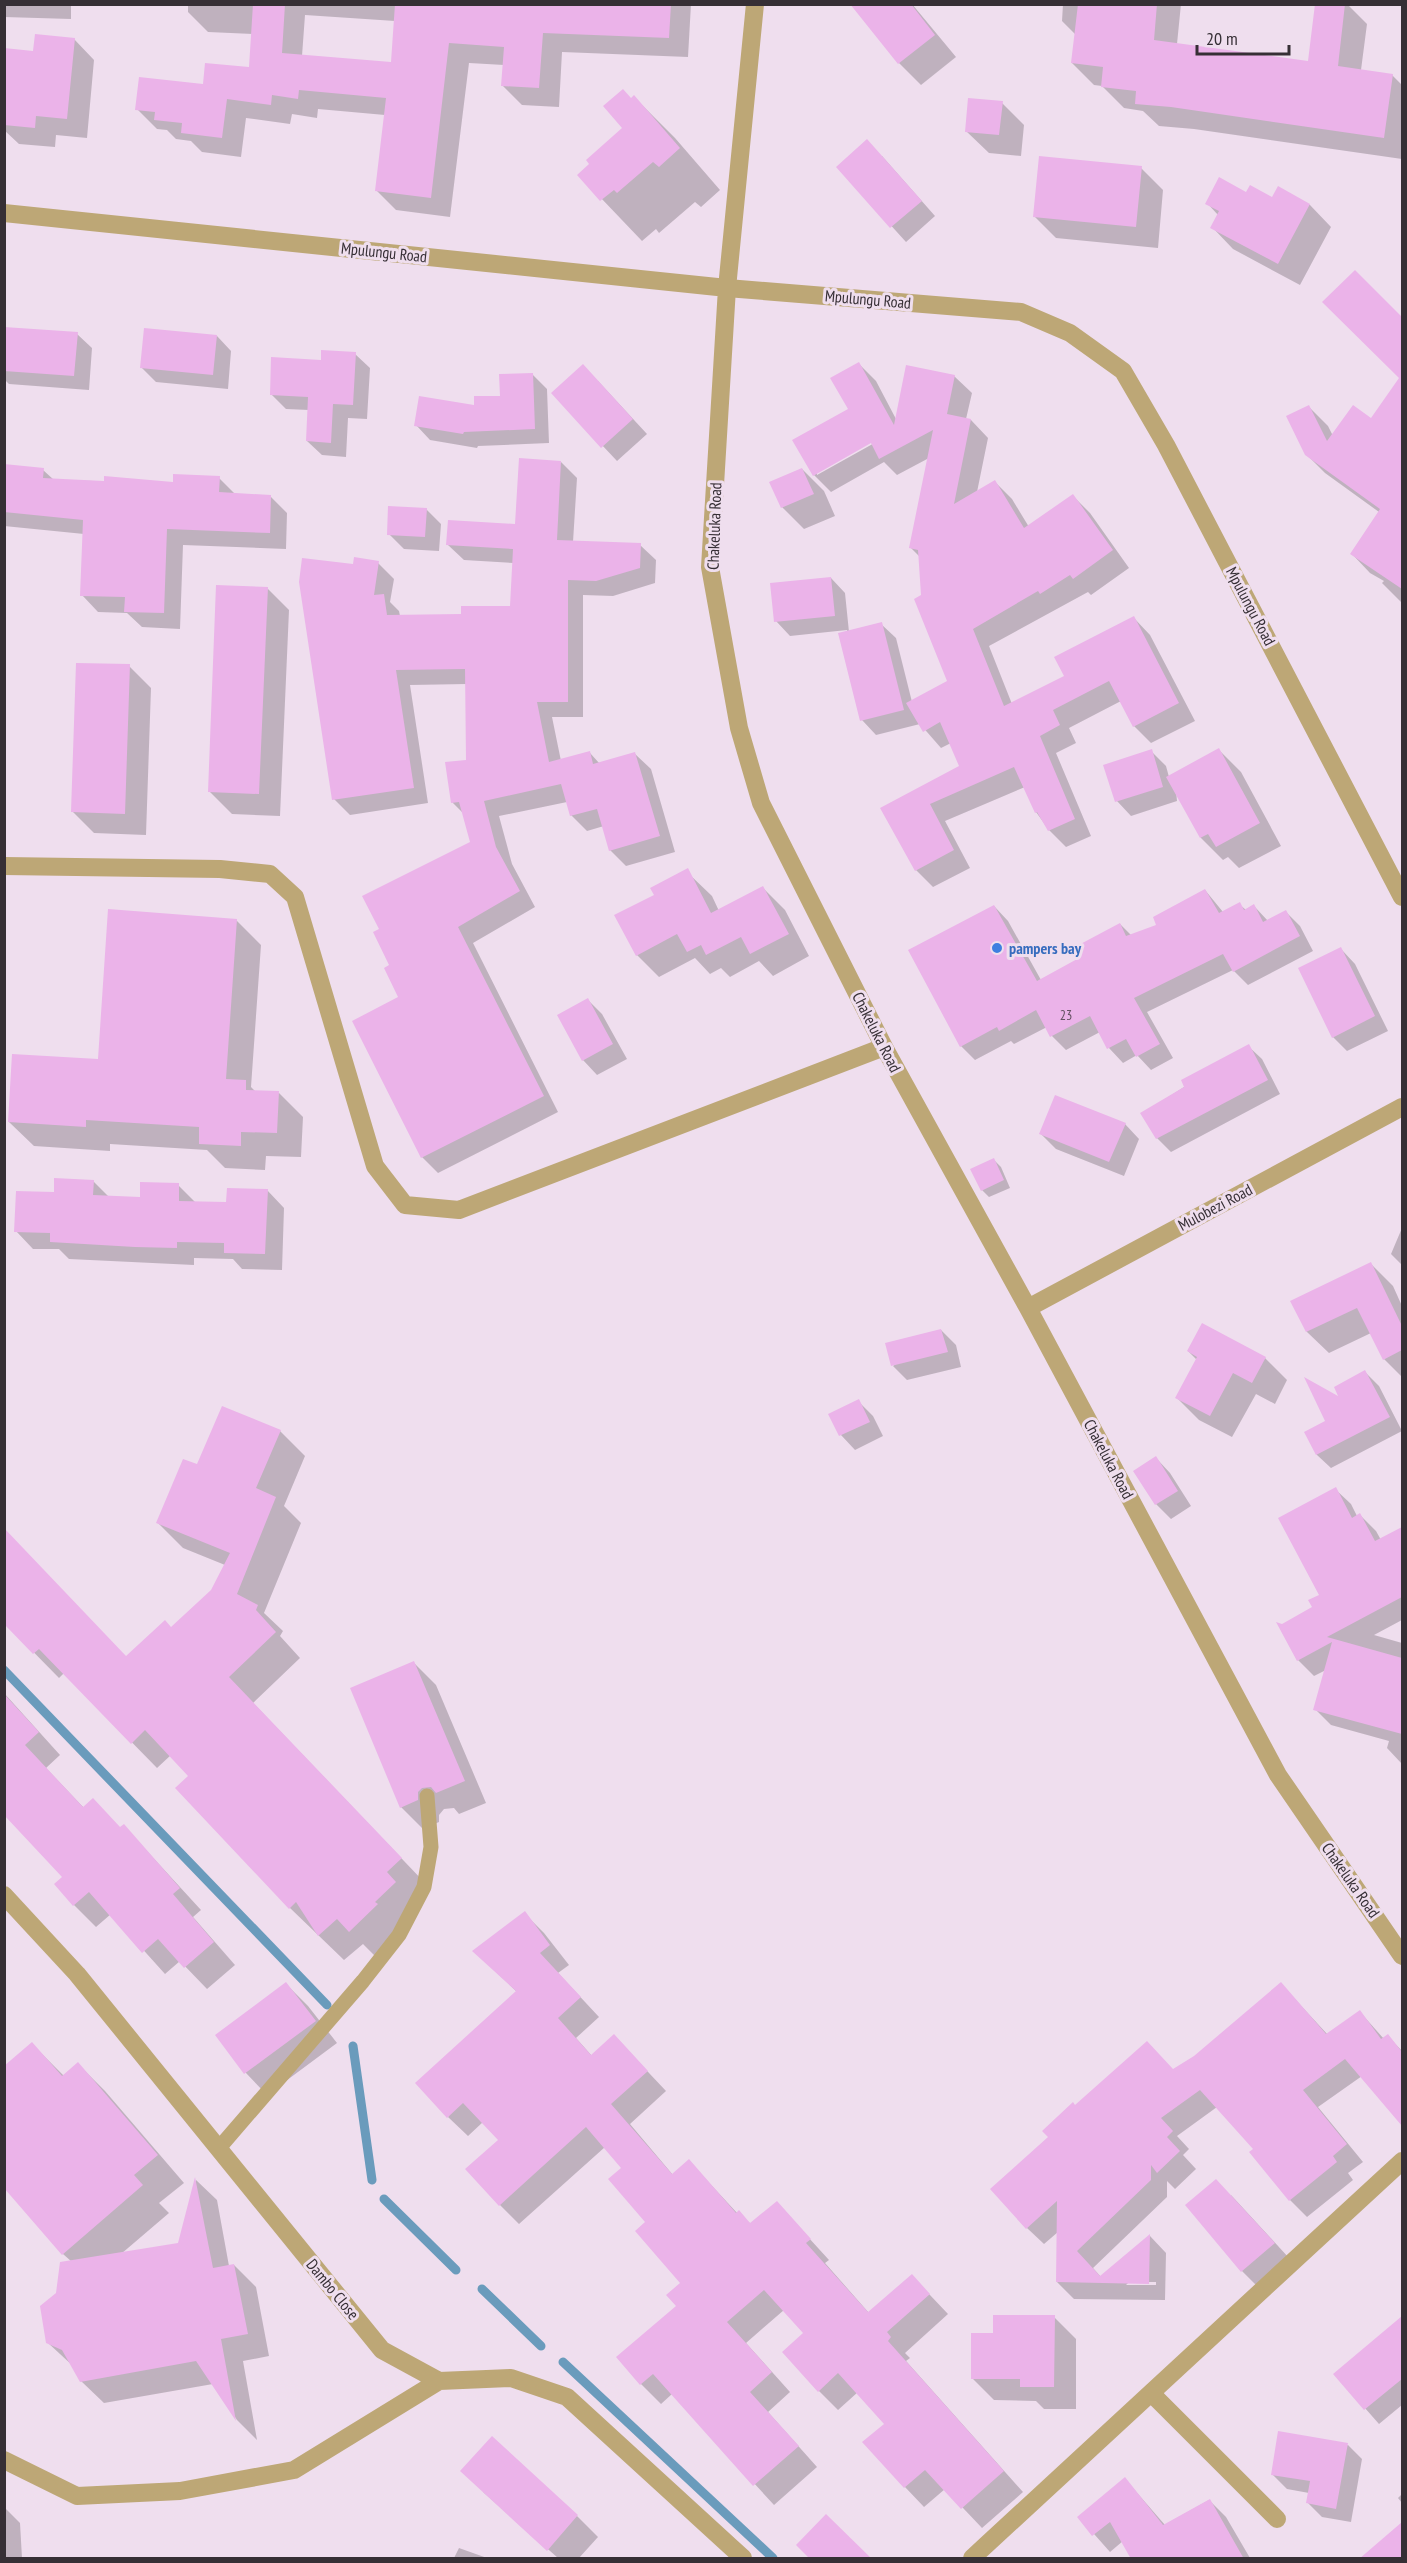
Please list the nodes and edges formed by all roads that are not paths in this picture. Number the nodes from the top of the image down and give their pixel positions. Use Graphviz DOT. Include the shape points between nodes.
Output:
graph roads {
  1 [pos="755,4"];
  2 [pos="4,213"];
  3 [pos="727,288"];
  4 [pos="4,866"];
  5 [pos="1402,897"];
  6 [pos="884,1047"];
  7 [pos="1402,1107"];
  8 [pos="1028,1308"];
  9 [pos="427,1796"];
  10 [pos="4,1895"];
  11 [pos="1402,1956"];
  12 [pos="219,2148"];
  13 [pos="1402,2161"];
  14 [pos="439,2380"];
  15 [pos="1151,2393"];
  16 [pos="4,2460"];
  17 [pos="1276,2519"];
  18 [pos="743,2559"];
  19 [pos="972,2559"];
  1 -- 3 [label="street, Chakeluka Road"];
  2 -- 3 [label="street, Mpulungu Road"];
  3 -- 5 [label="street, Mpulungu Road" via="1022,312 1070,333 1123,371 1166,445"];
  3 -- 6 [label="street, Chakeluka Road" via="710,567 739,728 761,803"];
  4 -- 6 [label="street" via="220,869 270,874 295,897 375,1166 405,1205 459,1210"];
  6 -- 8 [label="street, Chakeluka Road"];
  7 -- 8 [label="street, Mulobezi Road"];
  8 -- 11 [label="street, Chakeluka Road" via="1278,1775"];
  9 -- 12 [label="lane" via="431,1846 424,1887 399,1935"];
  10 -- 12 [label="street, Dambo Close" via="77,1974"];
  12 -- 14 [label="street, Dambo Close" via="382,2350"];
  13 -- 15 [label="street"];
  14 -- 16 [label="street" via="294,2470 180,2492 77,2496"];
  14 -- 18 [label="street, Dambo Close" via="511,2378 567,2397"];
  15 -- 17 [label="street"];
  15 -- 19 [label="street"];
}
